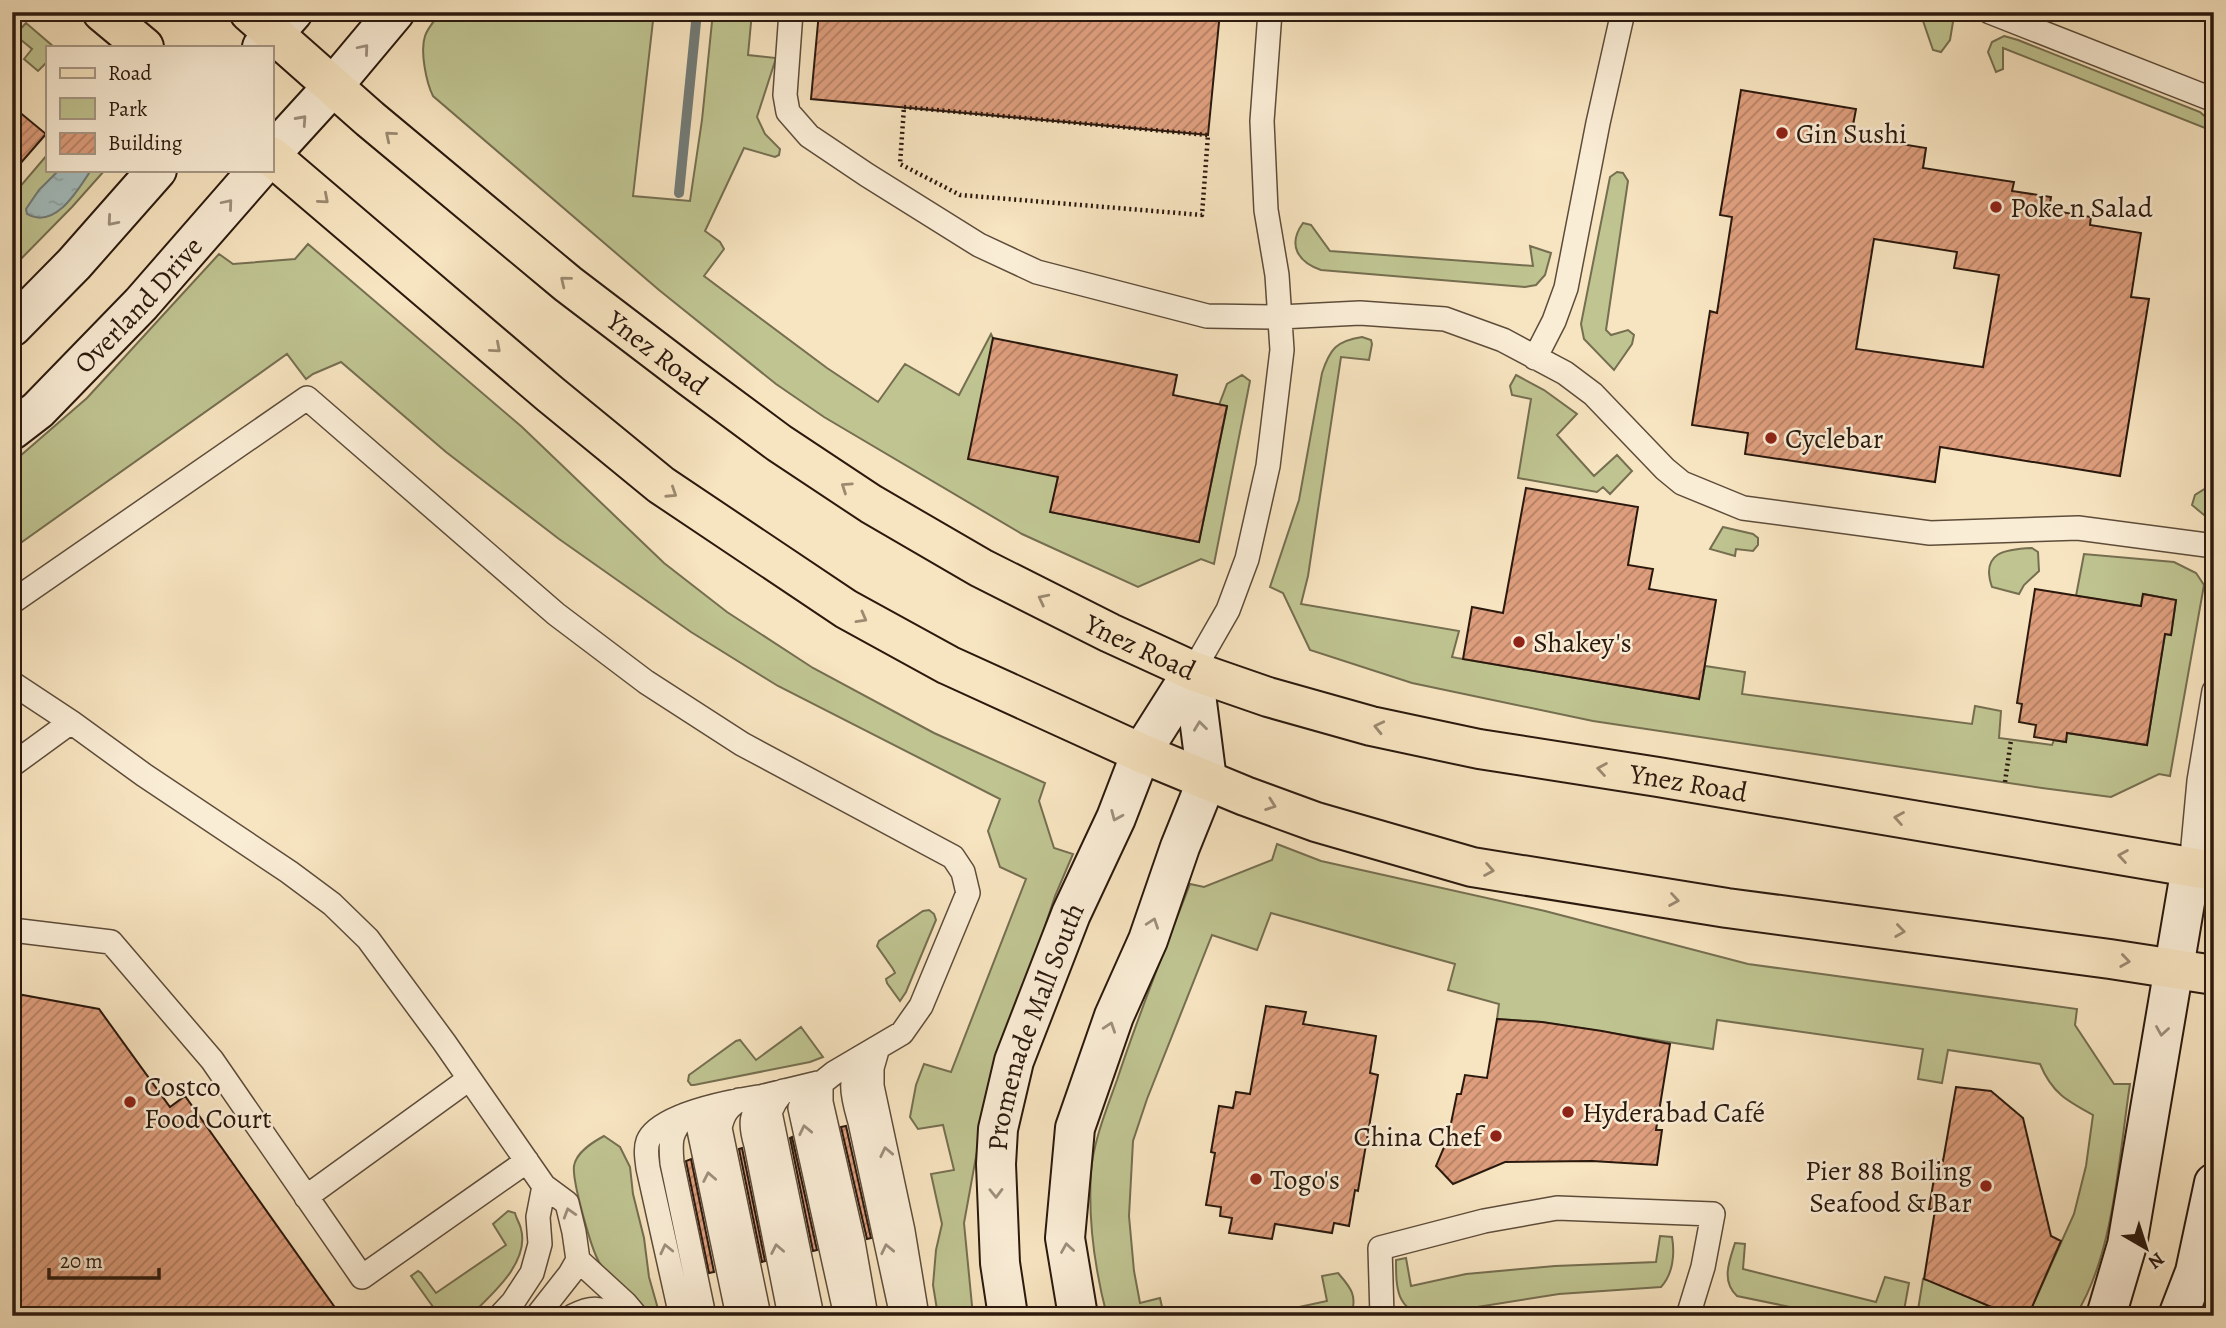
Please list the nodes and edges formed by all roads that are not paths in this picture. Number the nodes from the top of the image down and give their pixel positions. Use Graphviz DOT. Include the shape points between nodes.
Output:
graph roads {
  1 [pos="102,12"];
  2 [pos="395,12"];
  3 [pos="791,12"];
  4 [pos="1270,12"];
  5 [pos="1623,12"];
  6 [pos="1990,12"];
  7 [pos="269,26"];
  8 [pos="143,46"];
  9 [pos="333,86"];
  10 [pos="2214,100"];
  11 [pos="273,153"];
  12 [pos="273,157"];
  13 [pos="155,172"];
  14 [pos="256,172"];
  15 [pos="1280,317"];
  16 [pos="12,327"];
  17 [pos="1535,358"];
  18 [pos="12,430"];
  19 [pos="2214,546"];
  20 [pos="12,602"];
  21 [pos="1193,671"];
  22 [pos="12,683"];
  23 [pos="2214,691"];
  24 [pos="71,722"];
  25 [pos="1141,753"];
  26 [pos="12,765"];
  27 [pos="1207,780"];
  28 [pos="2202,869"];
  29 [pos="12,930"];
  30 [pos="2173,968"];
  31 [pos="2214,975"];
  32 [pos="878,1047"];
  33 [pos="469,1079"];
  34 [pos="821,1083"];
  35 [pos="773,1093"];
  36 [pos="733,1101"];
  37 [pos="685,1115"];
  38 [pos="527,1161"];
  39 [pos="2214,1183"];
  40 [pos="544,1186"];
  41 [pos="306,1197"];
  42 [pos="578,1260"];
  43 [pos="500,1316"];
  44 [pos="537,1316"];
  45 [pos="573,1316"];
  46 [pos="611,1316"];
  47 [pos="636,1316"];
  48 [pos="681,1316"];
  49 [pos="704,1316"];
  50 [pos="738,1316"];
  51 [pos="759,1316"];
  52 [pos="790,1316"];
  53 [pos="812,1316"];
  54 [pos="846,1316"];
  55 [pos="866,1316"];
  56 [pos="902,1316"];
  57 [pos="917,1316"];
  58 [pos="1009,1316"];
  59 [pos="1079,1316"];
  60 [pos="1382,1316"];
  61 [pos="1688,1316"];
  62 [pos="2106,1316"];
  63 [pos="2178,1316"];
  1 -- 8 [label="main road"];
  9 -- 2 [label="street, one-way"];
  3 -- 15 [label="lane" via="785,95 788,112 809,136 979,245 1037,272 1207,316"];
  4 -- 15 [label="lane" via="1262,121 1266,209"];
  5 -- 17 [label="lane" via="1566,288"];
  6 -- 10 [label="lane"];
  7 -- 9 [label="main road, Ynez Road"];
  11 -- 9 [label="street, one-way"];
  21 -- 9 [label="main road, Ynez Road, one-way" via="981,568 779,443 568,284"];
  12 -- 25 [label="main road, one-way" via="661,485 846,609 948,665"];
  13 -- 16 [label="street, one-way"];
  18 -- 14 [label="street, Overland Drive, one-way" via="38,410 141,304"];
  15 -- 17 [label="lane" via="1360,313 1445,319 1503,340"];
  15 -- 21 [label="lane" via="1282,350 1268,466 1247,559 1228,610"];
  17 -- 19 [label="lane" via="1593,394 1682,483 1743,508 1930,533 2078,528"];
  20 -- 32 [label="lane" via="307,398 556,614 646,682 742,744 953,857 968,893 921,1006 902,1032"];
  21 -- 25 [label="street, Promenade Mall South"];
  27 -- 21 [label="street, one-way"];
  28 -- 21 [label="main road, Ynez Road, one-way" via="1479,749 1346,719"];
  22 -- 24 [label="lane"];
  23 -- 28 [label="lane" via="2199,780"];
  24 -- 26 [label="lane"];
  24 -- 33 [label="lane" via="332,904 369,939"];
  25 -- 27 [label="main road"];
  25 -- 58 [label="street, Promenade Mall South, one-way" via="1071,914 1014,1061 1004,1101 997,1140 997,1227"];
  27 -- 30 [label="main road, one-way" via="1316,822 1472,867 1727,908"];
  59 -- 27 [label="street, one-way" via="1065,1238 1075,1128"];
  28 -- 30 [label="street"];
  29 -- 41 [label="lane" via="111,942 212,1060"];
  30 -- 31 [label="main road"];
  30 -- 62 [label="street, one-way" via="2127,1245"];
  32 -- 34 [label="lane"];
  56 -- 32 [label="lane, one-way" via="852,1094 858,1065"];
  57 -- 32 [label="lane, one-way" via="872,1086"];
  33 -- 38 [label="lane"];
  33 -- 41 [label="lane"];
  34 -- 35 [label="lane"];
  54 -- 34 [label="lane, one-way" via="800,1108 805,1096"];
  34 -- 55 [label="lane" via="821,1102"];
  35 -- 36 [label="lane"];
  52 -- 35 [label="lane, one-way" via="750,1127 752,1114"];
  35 -- 53 [label="lane" via="770,1112"];
  36 -- 37 [label="lane"];
  50 -- 36 [label="lane, one-way" via="699,1130 712,1110"];
  36 -- 51 [label="lane" via="720,1128"];
  48 -- 37 [label="lane, one-way" via="647,1150 649,1138 659,1128"];
  37 -- 49 [label="lane" via="670,1139 672,1163"];
  38 -- 40 [label="lane"];
  38 -- 41 [label="lane" via="362,1277"];
  39 -- 63 [label="street" via="2195,1272"];
  42 -- 40 [label="lane, one-way" via="567,1203"];
  40 -- 43 [label="lane" via="538,1217 540,1244 532,1273"];
  42 -- 44 [label="lane"];
  42 -- 47 [label="lane"];
  45 -- 46 [label="lane" via="586,1309"];
  60 -- 61 [label="lane" via="1380,1248 1557,1208 1713,1214"];
}
